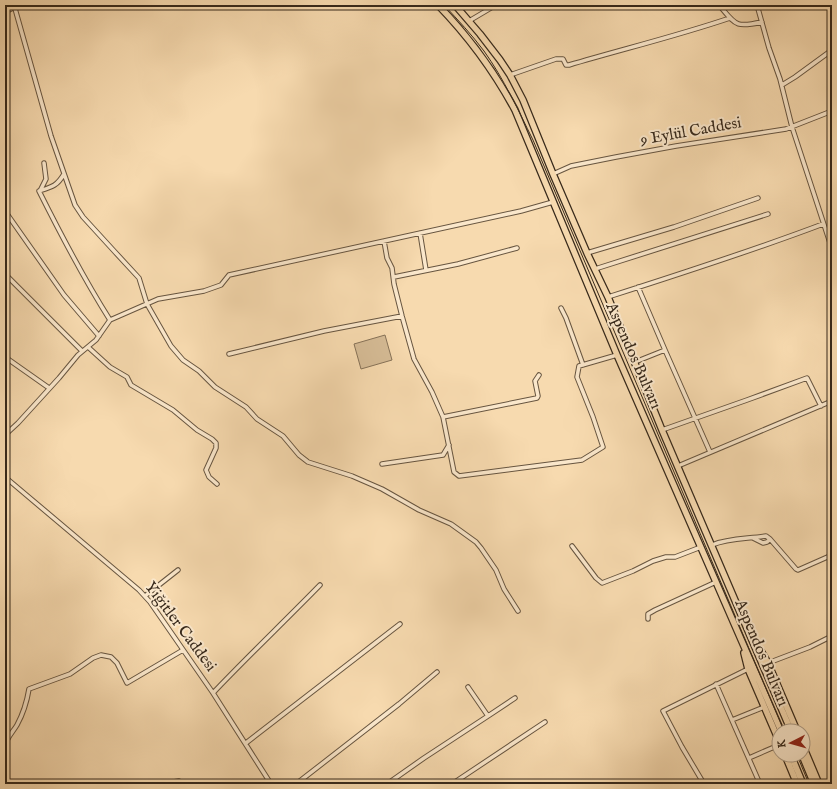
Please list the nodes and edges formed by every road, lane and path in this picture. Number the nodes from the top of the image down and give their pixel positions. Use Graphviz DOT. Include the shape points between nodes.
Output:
graph roads {
  1 [pos="438,5"];
  2 [pos="456,5"];
  3 [pos="496,5"];
  4 [pos="719,5"];
  5 [pos="757,5"];
  6 [pos="15,6"];
  7 [pos="5,12"];
  8 [pos="730,18"];
  9 [pos="469,21"];
  10 [pos="762,22"];
  11 [pos="832,50"];
  12 [pos="510,75"];
  13 [pos="782,85"];
  14 [pos="832,111"];
  15 [pos="792,127"];
  16 [pos="44,163"];
  17 [pos="64,174"];
  18 [pos="553,174"];
  19 [pos="39,191"];
  20 [pos="758,198"];
  21 [pos="553,202"];
  22 [pos="5,211"];
  23 [pos="768,214"];
  24 [pos="823,224"];
  25 [pos="420,233"];
  26 [pos="384,241"];
  27 [pos="516,248"];
  28 [pos="832,250"];
  29 [pos="587,253"];
  30 [pos="595,269"];
  31 [pos="426,270"];
  32 [pos="5,274"];
  33 [pos="394,277"];
  34 [pos="638,287"];
  35 [pos="608,297"];
  36 [pos="147,304"];
  37 [pos="561,308"];
  38 [pos="402,316"];
  39 [pos="110,320"];
  40 [pos="99,336"];
  41 [pos="88,347"];
  42 [pos="665,350"];
  43 [pos="82,352"];
  44 [pos="229,354"];
  45 [pos="617,355"];
  46 [pos="5,357"];
  47 [pos="636,362"];
  48 [pos="583,365"];
  49 [pos="539,375"];
  50 [pos="49,388"];
  51 [pos="832,401"];
  52 [pos="821,406"];
  53 [pos="443,417"];
  54 [pos="696,418"];
  55 [pos="662,430"];
  56 [pos="5,435"];
  57 [pos="449,445"];
  58 [pos="710,452"];
  59 [pos="382,464"];
  60 [pos="678,466"];
  61 [pos="5,477"];
  62 [pos="217,484"];
  63 [pos="753,538"];
  64 [pos="770,539"];
  65 [pos="712,545"];
  66 [pos="572,546"];
  67 [pos="701,547"];
  68 [pos="832,555"];
  69 [pos="178,570"];
  70 [pos="716,582"];
  71 [pos="320,586"];
  72 [pos="145,596"];
  73 [pos="518,611"];
  74 [pos="648,619"];
  75 [pos="400,624"];
  76 [pos="748,630"];
  77 [pos="739,635"];
  78 [pos="832,636"];
  79 [pos="183,650"];
  80 [pos="768,663"];
  81 [pos="748,669"];
  82 [pos="437,672"];
  83 [pos="716,684"];
  84 [pos="468,687"];
  85 [pos="213,693"];
  86 [pos="515,698"];
  87 [pos="764,707"];
  88 [pos="488,716"];
  89 [pos="732,720"];
  90 [pos="545,722"];
  91 [pos="771,723"];
  92 [pos="777,723"];
  93 [pos="788,723"];
  94 [pos="793,723"];
  95 [pos="246,743"];
  96 [pos="5,747"];
  97 [pos="771,748"];
  98 [pos="748,758"];
  99 [pos="788,763"];
  100 [pos="794,763"];
  101 [pos="805,763"];
  102 [pos="810,763"];
  103 [pos="796,782"];
  104 [pos="161,784"];
  105 [pos="180,784"];
  106 [pos="272,784"];
  107 [pos="296,784"];
  108 [pos="387,784"];
  109 [pos="452,784"];
  110 [pos="704,784"];
  111 [pos="760,784"];
  112 [pos="787,784"];
  113 [pos="803,784"];
  114 [pos="814,784"];
  115 [pos="819,784"];
  1 -- 21 [label="main road, Aspendos Bulvarı" via="470,40 501,86 515,110"];
  2 -- 9 [label="main road, Aspendos Bulvarı"];
  3 -- 9 [label="street"];
  4 -- 8 [label="street"];
  5 -- 10 [label="street"];
  6 -- 7 [label="street"];
  6 -- 17 [label="street"];
  8 -- 10 [label="street" via="739,25"];
  8 -- 12 [label="street" via="569,65 563,58 556,59"];
  9 -- 12 [label="main road, Aspendos Bulvarı"];
  10 -- 13 [label="street"];
  11 -- 13 [label="street"];
  12 -- 18 [label="main road, Aspendos Bulvarı"];
  13 -- 15 [label="street"];
  14 -- 15 [label="street, 9 Eylül Caddesi"];
  15 -- 18 [label="street, 9 Eylül Caddesi" via="616,157 571,166"];
  15 -- 24 [label="street"];
  16 -- 19 [label="street" via="46,179"];
  17 -- 19 [label="street" via="59,183"];
  17 -- 36 [label="street" via="75,205 139,278"];
  18 -- 29 [label="main road, Aspendos Bulvarı"];
  19 -- 39 [label="street"];
  20 -- 29 [label="street"];
  21 -- 25 [label="street"];
  21 -- 45 [label="main road, Aspendos Bulvarı"];
  22 -- 40 [label="street" via="64,295"];
  23 -- 30 [label="street"];
  24 -- 28 [label="street"];
  24 -- 34 [label="street"];
  25 -- 26 [label="street"];
  25 -- 31 [label="street"];
  26 -- 33 [label="street"];
  26 -- 36 [label="street" via="229,275 221,285 204,291 158,299"];
  27 -- 31 [label="street"];
  29 -- 30 [label="main road, Aspendos Bulvarı"];
  30 -- 35 [label="main road, Aspendos Bulvarı"];
  31 -- 33 [label="street"];
  32 -- 43 [label="street"];
  33 -- 38 [label="street"];
  34 -- 35 [label="street"];
  34 -- 42 [label="street"];
  35 -- 47 [label="main road, Aspendos Bulvarı"];
  36 -- 39 [label="street"];
  36 -- 73 [label="street" via="168,341 183,360 199,371 215,388 246,407 258,419 283,436 303,458 387,492 451,524 476,542 496,570"];
  37 -- 48 [label="street"];
  38 -- 44 [label="street" via="324,331"];
  38 -- 53 [label="street" via="414,359"];
  39 -- 40 [label="street"];
  40 -- 41 [label="street"];
  41 -- 43 [label="street"];
  41 -- 62 [label="street" via="110,367 127,377 131,385 173,410 216,443 206,470"];
  42 -- 47 [label="street"];
  42 -- 54 [label="street"];
  43 -- 50 [label="street"];
  45 -- 48 [label="street"];
  45 -- 67 [label="main road, Aspendos Bulvarı"];
  46 -- 50 [label="street"];
  47 -- 55 [label="main road, Aspendos Bulvarı"];
  48 -- 57 [label="street" via="579,366 577,377 602,446 582,460 459,476 454,472"];
  49 -- 53 [label="street" via="535,381 537,398"];
  50 -- 56 [label="street"];
  51 -- 52 [label="street"];
  52 -- 54 [label="street" via="807,378"];
  52 -- 58 [label="street"];
  53 -- 57 [label="street"];
  54 -- 55 [label="street"];
  54 -- 58 [label="street"];
  55 -- 60 [label="main road, Aspendos Bulvarı"];
  57 -- 59 [label="street" via="443,455"];
  58 -- 60 [label="street"];
  60 -- 65 [label="main road, Aspendos Bulvarı"];
  61 -- 72 [label="street, Yiğitler Caddesi"];
  63 -- 64 [label="street" via="766,536"];
  63 -- 64 [label="street" via="764,543"];
  63 -- 65 [label="street" via="721,541"];
  64 -- 68 [label="street" via="798,570"];
  65 -- 76 [label="main road, Aspendos Bulvarı"];
  66 -- 67 [label="street" via="602,583 653,561 666,557 675,558"];
  67 -- 70 [label="main road, Aspendos Bulvarı"];
  69 -- 72 [label="street"];
  70 -- 74 [label="street" via="655,610 648,614"];
  70 -- 77 [label="main road, Aspendos Bulvarı"];
  71 -- 85 [label="street"];
  72 -- 79 [label="street, Yiğitler Caddesi"];
  75 -- 95 [label="street"];
  76 -- 80 [label="main road"];
  76 -- 93 [label="main road, Aspendos Bulvarı"];
  77 -- 81 [label="main road"];
  77 -- 92 [label="main road, Aspendos Bulvarı"];
  78 -- 80 [label="street"];
  79 -- 85 [label="street, Yiğitler Caddesi"];
  79 -- 96 [label="street" via="127,683 117,663 111,657 101,655 70,674 29,689 18,724"];
  80 -- 94 [label="main road"];
  81 -- 83 [label="street"];
  81 -- 87 [label="main road"];
  82 -- 107 [label="street"];
  83 -- 89 [label="street"];
  83 -- 110 [label="street" via="663,711"];
  84 -- 88 [label="street"];
  85 -- 95 [label="street, Yiğitler Caddesi"];
  86 -- 88 [label="street"];
  87 -- 89 [label="street"];
  87 -- 91 [label="main road"];
  88 -- 108 [label="street"];
  89 -- 98 [label="street"];
  90 -- 109 [label="street"];
  95 -- 106 [label="street, Yiğitler Caddesi"];
  97 -- 98 [label="street"];
  98 -- 111 [label="street"];
  99 -- 103 [label="main road"];
  100 -- 113 [label="main road"];
  101 -- 114 [label="main road"];
  102 -- 115 [label="main road"];
  103 -- 112 [label="street"];
  104 -- 105 [label="street" via="179,781"];
}
